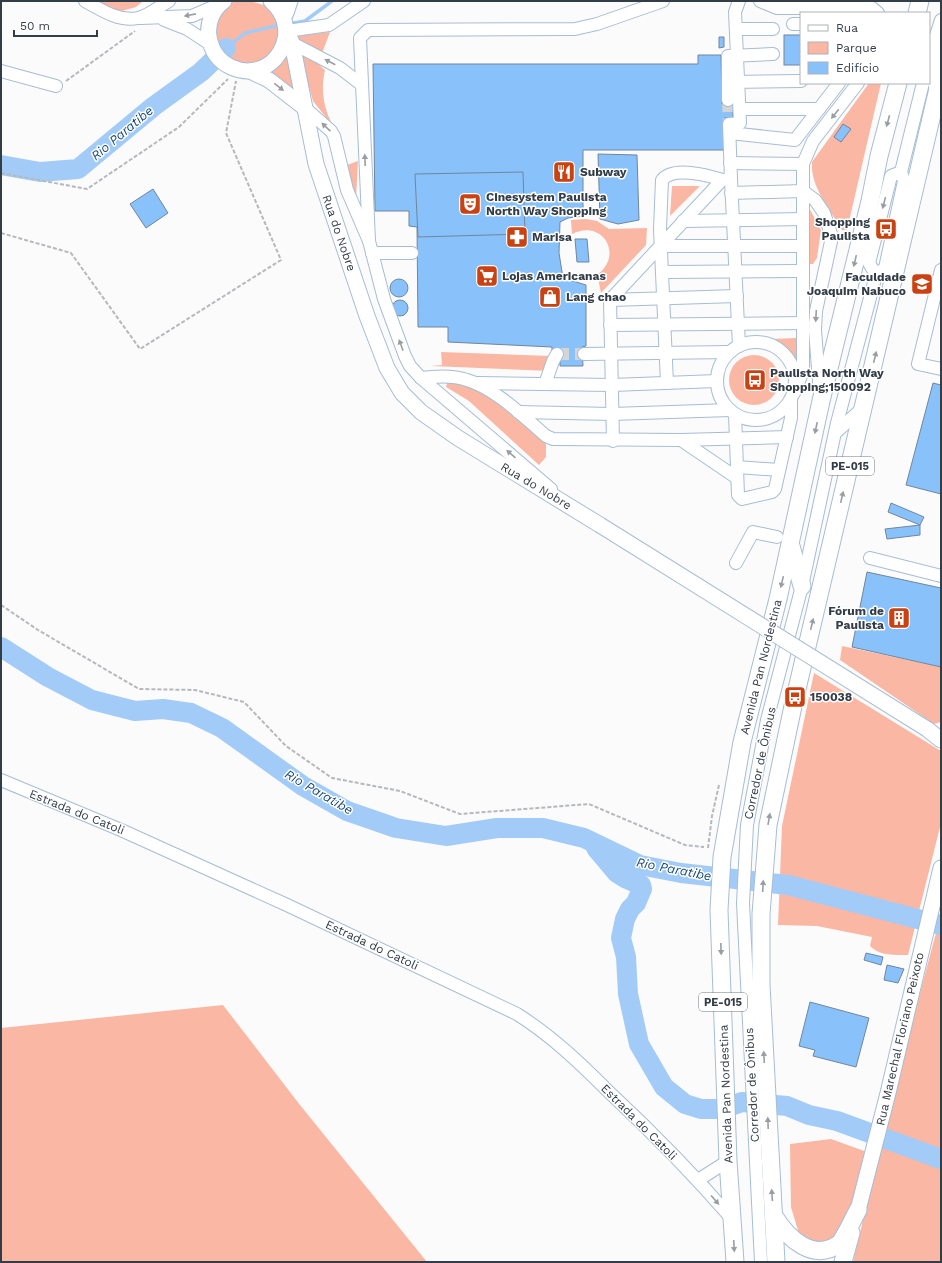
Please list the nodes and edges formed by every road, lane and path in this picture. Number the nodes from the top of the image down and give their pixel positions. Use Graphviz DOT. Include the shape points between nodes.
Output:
graph roads {
  1 [pos="85,1"];
  2 [pos="169,1"];
  3 [pos="271,1"];
  4 [pos="364,1"];
  5 [pos="663,1"];
  6 [pos="738,1"];
  7 [pos="760,1"];
  8 [pos="915,1"];
  9 [pos="920,1"];
  10 [pos="222,3"];
  11 [pos="877,12"];
  12 [pos="909,12"];
  13 [pos="917,12"];
  14 [pos="139,18"];
  15 [pos="160,18"];
  16 [pos="286,19"];
  17 [pos="941,20"];
  18 [pos="773,28"];
  19 [pos="736,29"];
  20 [pos="211,46"];
  21 [pos="934,52"];
  22 [pos="773,54"];
  23 [pos="733,56"];
  24 [pos="238,68"];
  25 [pos="1,71"];
  26 [pos="800,81"];
  27 [pos="733,82"];
  28 [pos="934,82"];
  29 [pos="838,84"];
  30 [pos="857,84"];
  31 [pos="898,84"];
  32 [pos="362,85"];
  33 [pos="56,86"];
  34 [pos="728,100"];
  35 [pos="305,108"];
  36 [pos="740,109"];
  37 [pos="819,109"];
  38 [pos="730,133"];
  39 [pos="795,140"];
  40 [pos="814,141"];
  41 [pos="730,164"];
  42 [pos="803,164"];
  43 [pos="1,173"];
  44 [pos="726,180"];
  45 [pos="366,189"];
  46 [pos="347,190"];
  47 [pos="803,192"];
  48 [pos="731,193"];
  49 [pos="802,219"];
  50 [pos="732,220"];
  51 [pos="682,221"];
  52 [pos="1,232"];
  53 [pos="369,241"];
  54 [pos="662,246"];
  55 [pos="734,246"];
  56 [pos="802,246"];
  57 [pos="372,253"];
  58 [pos="412,253"];
  59 [pos="941,270"];
  60 [pos="803,271"];
  61 [pos="662,272"];
  62 [pos="735,272"];
  63 [pos="736,296"];
  64 [pos="664,298"];
  65 [pos="610,300"];
  66 [pos="804,323"];
  67 [pos="738,324"];
  68 [pos="610,325"];
  69 [pos="665,325"];
  70 [pos="734,349"];
  71 [pos="610,352"];
  72 [pos="666,352"];
  73 [pos="557,354"];
  74 [pos="584,354"];
  75 [pos="941,369"];
  76 [pos="421,378"];
  77 [pos="717,381"];
  78 [pos="478,383"];
  79 [pos="667,383"];
  80 [pos="545,384"];
  81 [pos="612,385"];
  82 [pos="792,397"];
  83 [pos="821,401"];
  84 [pos="864,406"];
  85 [pos="518,412"];
  86 [pos="733,412"];
  87 [pos="612,414"];
  88 [pos="835,433"];
  89 [pos="787,437"];
  90 [pos="681,440"];
  91 [pos="736,440"];
  92 [pos="613,441"];
  93 [pos="779,470"];
  94 [pos="737,473"];
  95 [pos="572,507"];
  96 [pos="784,541"];
  97 [pos="870,558"];
  98 [pos="736,563"];
  99 [pos="941,576"];
  100 [pos="802,586"];
  101 [pos="1,605"];
  102 [pos="935,733"];
  103 [pos="1,780"];
  104 [pos="704,847"];
  105 [pos="941,868"];
  106 [pos="760,1096"];
  107 [pos="762,1151"];
  108 [pos="728,1156"];
  109 [pos="698,1180"];
  110 [pos="858,1210"];
  111 [pos="774,1216"];
  112 [pos="732,1220"];
  113 [pos="735,1262"];
  114 [pos="761,1262"];
  115 [pos="776,1262"];
  116 [pos="844,1262"];
  1 -- 14 [label="street" via="114,16"];
  2 -- 14 [label="street"];
  3 -- 16 [label="main road"];
  4 -- 16 [label="street" via="329,25"];
  5 -- 32 [label="street" via="597,24 574,29 368,30 360,38"];
  6 -- 19 [label="street" via="735,12"];
  7 -- 11 [label="street" via="777,8 872,8"];
  8 -- 12 [label="street"];
  9 -- 13 [label="highway"];
  10 -- 15 [label="street, one-way" via="192,16"];
  10 -- 20 [label="main road" via="212,16 208,30"];
  14 -- 15 [label="street"];
  14 -- 33 [label="path" via="135,30 129,35"];
  15 -- 20 [label="street" via="179,25"];
  16 -- 24 [label="main road" via="283,48 272,62 262,68"];
  32 -- 16 [label="street, one-way"];
  16 -- 35 [label="main road, Rua do Nobre"];
  17 -- 21 [label="street"];
  18 -- 19 [label="street"];
  19 -- 23 [label="street"];
  20 -- 24 [label="main road" via="217,57"];
  21 -- 28 [label="highway"];
  22 -- 23 [label="street"];
  23 -- 27 [label="street"];
  24 -- 35 [label="main road, one-way" via="269,80"];
  24 -- 43 [label="path" via="179,127 86,189"];
  24 -- 52 [label="path" via="226,133 281,260 140,349 71,253"];
  25 -- 33 [label="street"];
  26 -- 27 [label="street"];
  27 -- 34 [label="street"];
  27 -- 36 [label="street"];
  84 -- 28 [label="highway, PE-015, one-way"];
  28 -- 88 [label="street, Corredor de Ônibus" via="901,172 904,181 885,268 876,275"];
  29 -- 37 [label="street"];
  30 -- 40 [label="street, one-way"];
  31 -- 83 [label="highway, Avenida Pan Nordestina / PE-015, one-way" via="878,156 870,200"];
  45 -- 32 [label="street, one-way"];
  46 -- 35 [label="street, one-way" via="334,136"];
  35 -- 95 [label="main road, Rua do Nobre" via="316,164 367,316 387,368 402,392 421,412 458,438"];
  36 -- 37 [label="street"];
  36 -- 38 [label="street" via="740,123 729,124"];
  37 -- 39 [label="street"];
  38 -- 39 [label="street"];
  38 -- 41 [label="street"];
  39 -- 40 [label="street"];
  40 -- 42 [label="street"];
  41 -- 42 [label="street"];
  41 -- 44 [label="street"];
  42 -- 47 [label="street"];
  44 -- 48 [label="street"];
  44 -- 51 [label="street"];
  44 -- 54 [label="street" via="674,172 666,175 660,191"];
  45 -- 46 [label="street"];
  45 -- 53 [label="street"];
  46 -- 53 [label="street"];
  47 -- 48 [label="street"];
  47 -- 49 [label="street"];
  47 -- 83 [label="street, one-way" via="820,207 832,236 816,311"];
  48 -- 50 [label="street"];
  49 -- 50 [label="street"];
  49 -- 56 [label="street"];
  50 -- 51 [label="street"];
  50 -- 55 [label="street"];
  51 -- 54 [label="street"];
  53 -- 57 [label="street"];
  54 -- 55 [label="street"];
  54 -- 61 [label="street"];
  54 -- 65 [label="street"];
  55 -- 56 [label="street"];
  55 -- 62 [label="street"];
  56 -- 60 [label="street"];
  57 -- 58 [label="street"];
  76 -- 57 [label="street, one-way" via="405,356 384,299"];
  59 -- 75 [label="street" via="918,364"];
  60 -- 62 [label="street"];
  60 -- 66 [label="street"];
  61 -- 62 [label="street"];
  61 -- 64 [label="street"];
  62 -- 63 [label="street"];
  63 -- 64 [label="street"];
  63 -- 67 [label="street"];
  64 -- 65 [label="street"];
  64 -- 69 [label="street"];
  65 -- 68 [label="street"];
  66 -- 67 [label="street"];
  66 -- 82 [label="street" via="803,371"];
  67 -- 69 [label="street"];
  67 -- 70 [label="street"];
  68 -- 69 [label="street"];
  68 -- 71 [label="street"];
  69 -- 72 [label="street"];
  70 -- 72 [label="street"];
  70 -- 77 [label="street" via="723,360"];
  70 -- 82 [label="street" via="751,342 763,342 784,353 794,372"];
  71 -- 72 [label="street"];
  71 -- 74 [label="street"];
  71 -- 81 [label="street"];
  72 -- 79 [label="street"];
  73 -- 80 [label="street"];
  76 -- 78 [label="street" via="459,378"];
  95 -- 76 [label="street, one-way"];
  77 -- 79 [label="street"];
  77 -- 86 [label="street" via="718,392 723,402"];
  78 -- 80 [label="street"];
  78 -- 85 [label="street"];
  79 -- 81 [label="street"];
  80 -- 81 [label="street"];
  81 -- 87 [label="street"];
  82 -- 86 [label="street" via="779,414 762,420 744,418"];
  82 -- 89 [label="street"];
  83 -- 96 [label="highway, Avenida Pan Nordestina / PE-015, one-way"];
  84 -- 88 [label="street"];
  106 -- 84 [label="highway, PE-015, one-way" via="761,914 768,825"];
  85 -- 87 [label="street"];
  85 -- 92 [label="street" via="553,439"];
  86 -- 87 [label="street"];
  86 -- 91 [label="street"];
  87 -- 92 [label="street"];
  88 -- 100 [label="street, Corredor de Ônibus"];
  89 -- 91 [label="street"];
  89 -- 93 [label="street"];
  90 -- 91 [label="street"];
  90 -- 92 [label="street"];
  90 -- 94 [label="street"];
  91 -- 94 [label="street"];
  93 -- 94 [label="street"];
  93 -- 94 [label="street" via="774,490 742,498 738,497"];
  95 -- 102 [label="main road, Rua do Nobre, bridge"];
  96 -- 98 [label="street" via="753,532"];
  96 -- 100 [label="highway"];
  96 -- 108 [label="highway, Avenida Pan Nordestina / PE-015, one-way" via="742,742 722,857 719,910"];
  97 -- 99 [label="street"];
  100 -- 106 [label="street, Corredor de Ônibus" via="768,720 747,825 744,915"];
  101 -- 104 [label="path" via="38,630 139,689 195,690 244,702 286,746 332,778 400,792 460,814 589,804 685,845"];
  103 -- 109 [label="street, Estrada do Catoli" via="128,833 287,905 517,1014 568,1052"];
  105 -- 110 [label="main road, Rua Marechal Floriano Peixoto"];
  106 -- 107 [label="highway, PE-015"];
  111 -- 107 [label="highway, PE-015, one-way"];
  107 -- 114 [label="street, Corredor de Ônibus"];
  108 -- 109 [label="street"];
  108 -- 112 [label="highway, Avenida Pan Nordestina / PE-015"];
  109 -- 112 [label="street, Estrada do Catoli, one-way"];
  110 -- 111 [label="highway" via="841,1242 830,1254 823,1257 809,1256 801,1252"];
  110 -- 116 [label="highway"];
  111 -- 115 [label="highway, PE-015"];
  112 -- 113 [label="highway, Avenida Pan Nordestina / PE-015, one-way"];
}
